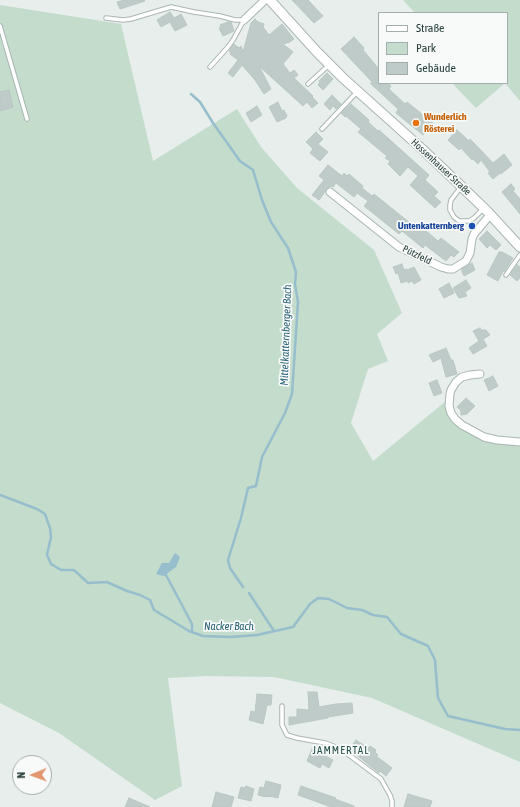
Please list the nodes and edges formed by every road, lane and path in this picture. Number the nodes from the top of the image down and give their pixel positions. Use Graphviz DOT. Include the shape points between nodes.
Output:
graph roads {
  1 [pos="270,0"];
  2 [pos="106,18"];
  3 [pos="244,20"];
  4 [pos="0,26"];
  5 [pos="329,64"];
  6 [pos="210,67"];
  7 [pos="308,84"];
  8 [pos="358,91"];
  9 [pos="27,119"];
  10 [pos="322,129"];
  11 [pos="461,186"];
  12 [pos="330,192"];
  13 [pos="483,208"];
  14 [pos="490,215"];
  15 [pos="520,247"];
  16 [pos="520,255"];
  17 [pos="506,275"];
  18 [pos="480,374"];
  19 [pos="520,442"];
  20 [pos="282,706"];
  21 [pos="392,807"];
  1 -- 3 [label="street"];
  1 -- 5 [label="street, Hossenhauser Straße"];
  2 -- 3 [label="lane" via="131,19 171,7"];
  3 -- 6 [label="lane" via="234,40"];
  4 -- 9 [label="lane"];
  5 -- 7 [label="lane"];
  5 -- 8 [label="street, Hossenhauser Straße"];
  8 -- 10 [label="lane"];
  8 -- 11 [label="street, Hossenhauser Straße"];
  11 -- 13 [label="street, Hossenhauser Straße"];
  11 -- 13 [label="lane" via="450,205 454,217 466,222"];
  12 -- 14 [label="street, Pützfeld" via="399,247 448,269 466,261 474,234"];
  13 -- 14 [label="street, Hossenhauser Straße"];
  14 -- 15 [label="street, Hossenhauser Straße"];
  16 -- 17 [label="lane"];
  18 -- 19 [label="street" via="462,377 456,382 450,394 451,413 462,425 484,437"];
  20 -- 21 [label="lane" via="282,725 287,735 326,743 341,749 381,779 390,795"];
}
